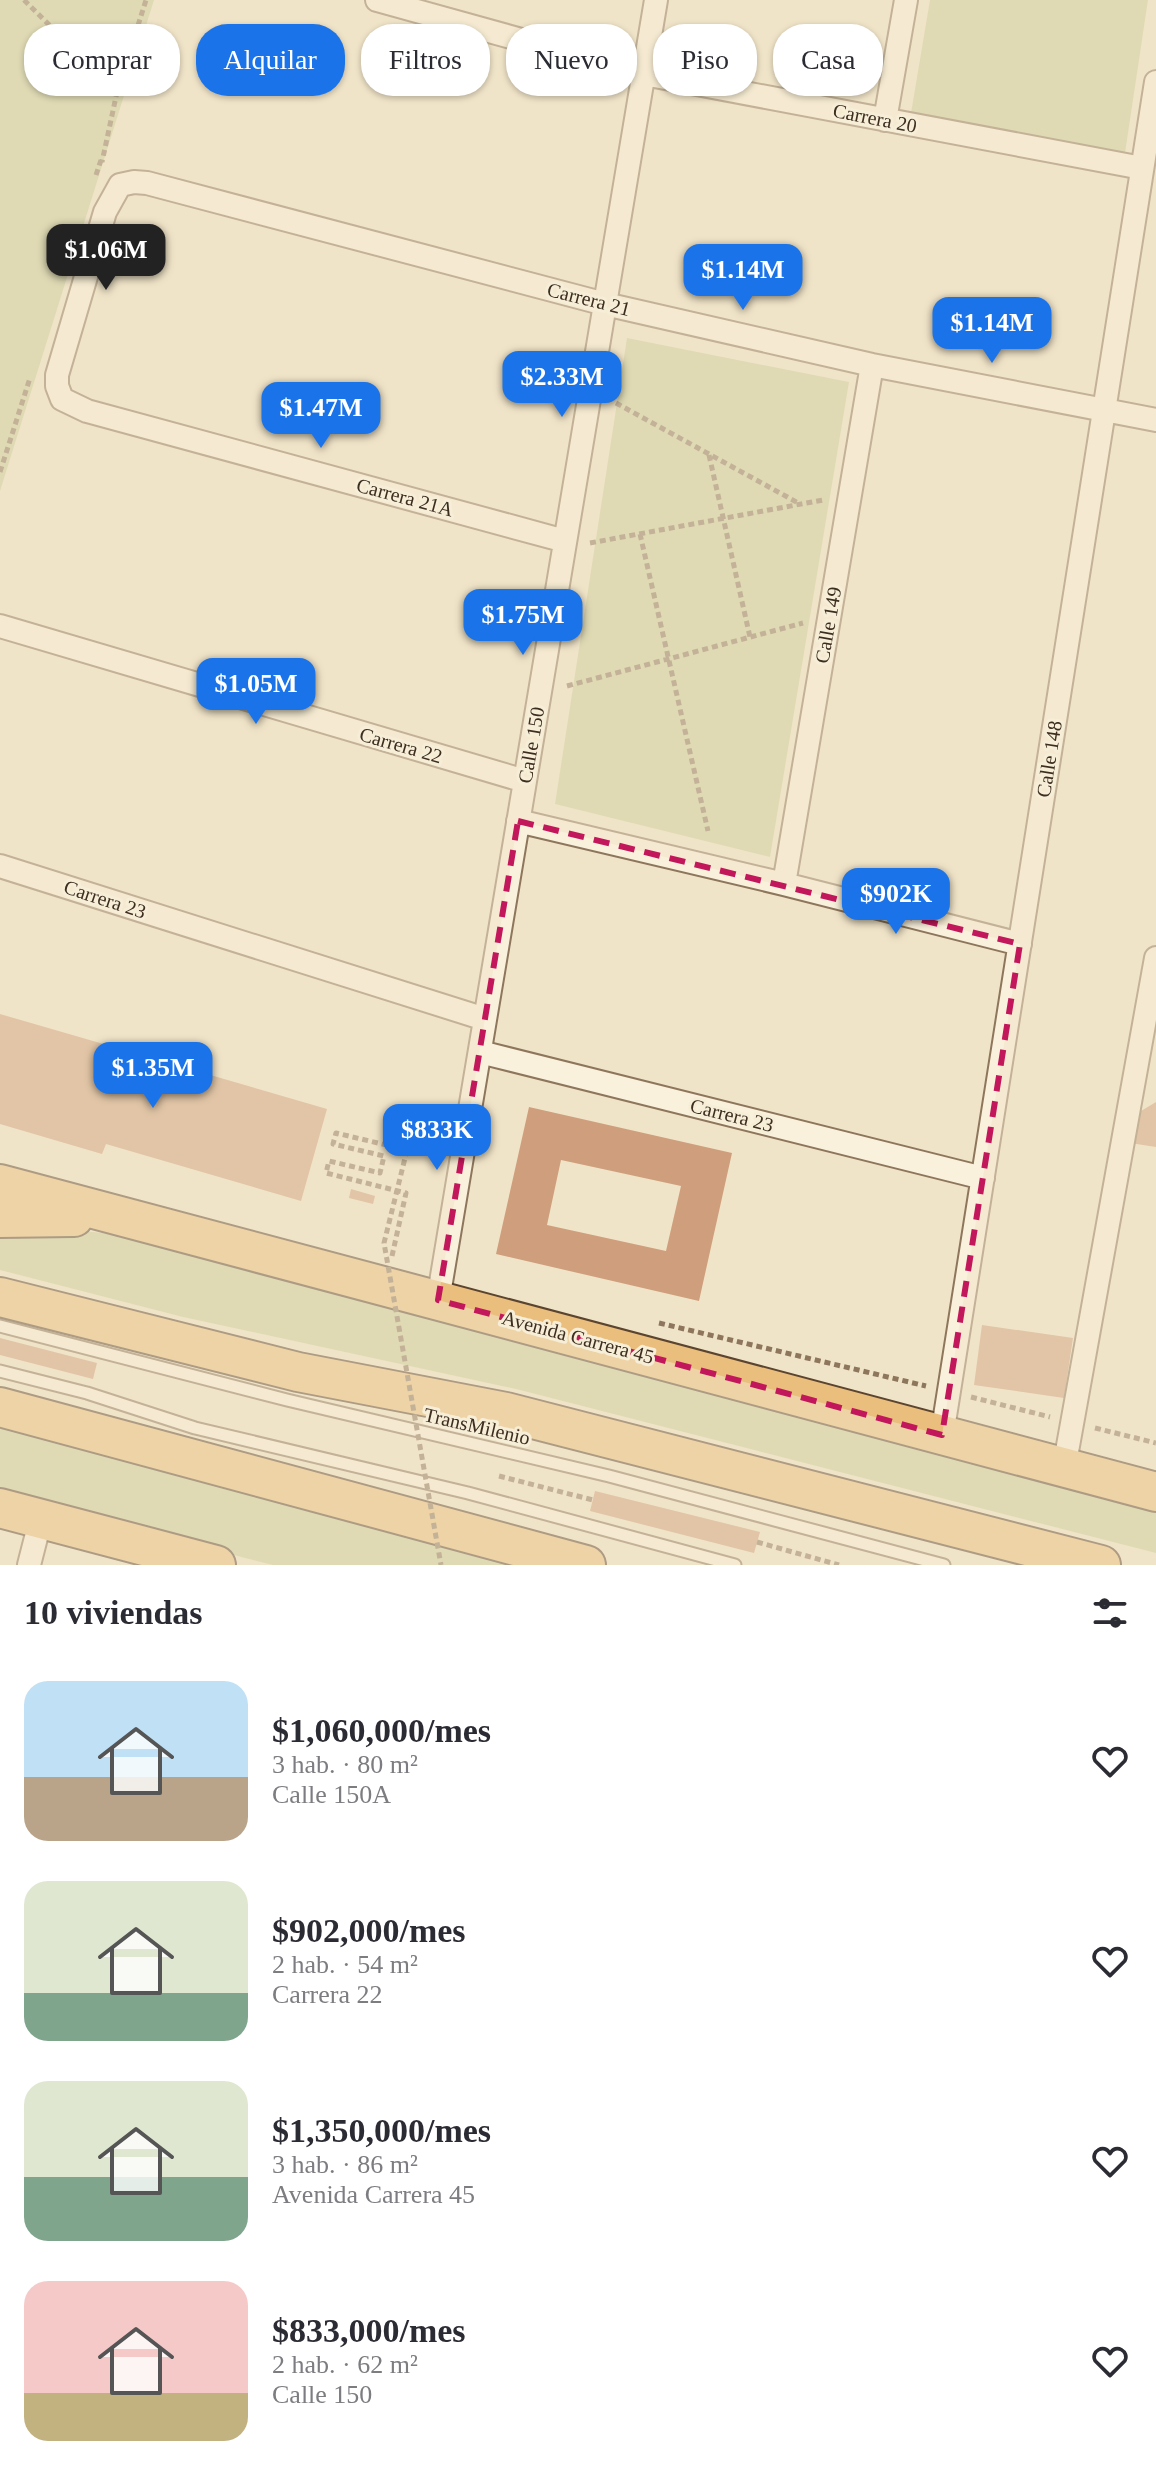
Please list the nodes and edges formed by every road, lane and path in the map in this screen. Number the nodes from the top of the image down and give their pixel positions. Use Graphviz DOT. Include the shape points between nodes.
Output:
graph roads {
  1 [pos="24,0"];
  2 [pos="146,0"];
  3 [pos="377,0"];
  4 [pos="656,0"];
  5 [pos="906,0"];
  6 [pos="48,24"];
  7 [pos="138,24"];
  8 [pos="644,74"];
  9 [pos="1156,82"];
  10 [pos="116,96"];
  11 [pos="885,120"];
  12 [pos="1142,168"];
  13 [pos="120,185"];
  14 [pos="605,304"];
  15 [pos="872,365"];
  16 [pos="616,403"];
  17 [pos="1104,410"];
  18 [pos="1156,420"];
  19 [pos="709,454"];
  20 [pos="823,500"];
  21 [pos="800,504"];
  22 [pos="723,518"];
  23 [pos="640,534"];
  24 [pos="565,541"];
  25 [pos="590,543"];
  26 [pos="803,623"];
  27 [pos="0,626"];
  28 [pos="750,637"];
  29 [pos="669,659"];
  30 [pos="567,686"];
  31 [pos="525,781"];
  32 [pos="518,821"];
  33 [pos="708,831"];
  34 [pos="0,866"];
  35 [pos="784,884"];
  36 [pos="1020,944"];
  37 [pos="1156,958"];
  38 [pos="485,1019"];
  39 [pos="480,1052"];
  40 [pos="983,1178"];
  41 [pos="0,1184"];
  42 [pos="0,1218"];
  43 [pos="141,1221"];
  44 [pos="391,1257"];
  45 [pos="0,1297"];
  46 [pos="438,1300"];
  47 [pos="0,1326"];
  48 [pos="0,1371"];
  49 [pos="0,1407"];
  50 [pos="942,1435"];
  51 [pos="1064,1468"];
  52 [pos="499,1476"];
  53 [pos="1156,1492"];
  54 [pos="593,1500"];
  55 [pos="0,1508"];
  56 [pos="41,1518"];
  57 [pos="757,1542"];
  58 [pos="29,1565"];
  59 [pos="216,1565"];
  60 [pos="441,1565"];
  61 [pos="586,1565"];
  62 [pos="735,1565"];
  63 [pos="839,1565"];
  64 [pos="944,1565"];
  65 [pos="1101,1565"];
  1 -- 6 [label="path"];
  2 -- 7 [label="path"];
  3 -- 8 [label="street, Carrera 20"];
  4 -- 8 [label="street, Calle 150"];
  5 -- 11 [label="street"];
  8 -- 11 [label="street, Carrera 20"];
  8 -- 14 [label="street, Calle 150"];
  9 -- 12 [label="street, Calle 148"];
  10 -- 13 [label="path" via="101,160"];
  11 -- 12 [label="street, Carrera 20"];
  12 -- 17 [label="street, Calle 148"];
  13 -- 14 [label="street, Carrera 21" via="147,183"];
  13 -- 24 [label="street, Carrera 21A" via="105,212 57,375 62,399 87,411"];
  14 -- 15 [label="street, Carrera 21"];
  14 -- 24 [label="street, Calle 150"];
  15 -- 17 [label="street, Carrera 21"];
  15 -- 35 [label="street, Calle 149"];
  16 -- 19 [label="path"];
  17 -- 18 [label="street, Carrera 21"];
  17 -- 36 [label="street, Calle 148"];
  19 -- 21 [label="path"];
  19 -- 22 [label="path"];
  20 -- 21 [label="path"];
  21 -- 22 [label="path"];
  22 -- 23 [label="path"];
  22 -- 28 [label="path"];
  23 -- 25 [label="path"];
  23 -- 29 [label="path"];
  24 -- 31 [label="street, Calle 150"];
  26 -- 28 [label="path"];
  27 -- 31 [label="street, Carrera 22"];
  28 -- 29 [label="path"];
  29 -- 30 [label="path"];
  29 -- 33 [label="path"];
  31 -- 32 [label="street, Calle 150"];
  32 -- 35 [label="street"];
  32 -- 38 [label="street, Calle 150"];
  34 -- 38 [label="street, Carrera 23"];
  35 -- 36 [label="street"];
  36 -- 40 [label="street, Calle 148"];
  37 -- 51 [label="street"];
  38 -- 39 [label="street, Calle 150"];
  39 -- 40 [label="street, Carrera 23"];
  39 -- 46 [label="street, Calle 150"];
  40 -- 50 [label="street, Calle 148"];
  41 -- 43 [label="highway, Avenida Carrera 45"];
  42 -- 43 [label="highway"];
  43 -- 46 [label="highway, Avenida Carrera 45"];
  44 -- 60 [label="path, bridge" via="406,1193 393,1190 326,1173 329,1161 380,1173 384,1156 333,1144 336,1133 407,1150 400,1181 396,1197 384,1243"];
  45 -- 65 [label="highway" via="310,1375 506,1412"];
  46 -- 50 [label="highway, Avenida Carrera 45"];
  47 -- 64 [label="lane, TransMilenio" via="609,1476"];
  48 -- 62 [label="lane" via="195,1428 468,1493"];
  49 -- 61 [label="highway"];
  50 -- 51 [label="highway, Avenida Carrera 45"];
  51 -- 53 [label="highway, Avenida Carrera 45"];
  52 -- 54 [label="path"];
  55 -- 56 [label="highway"];
  56 -- 58 [label="street"];
  56 -- 59 [label="highway"];
  57 -- 63 [label="path"];
}
